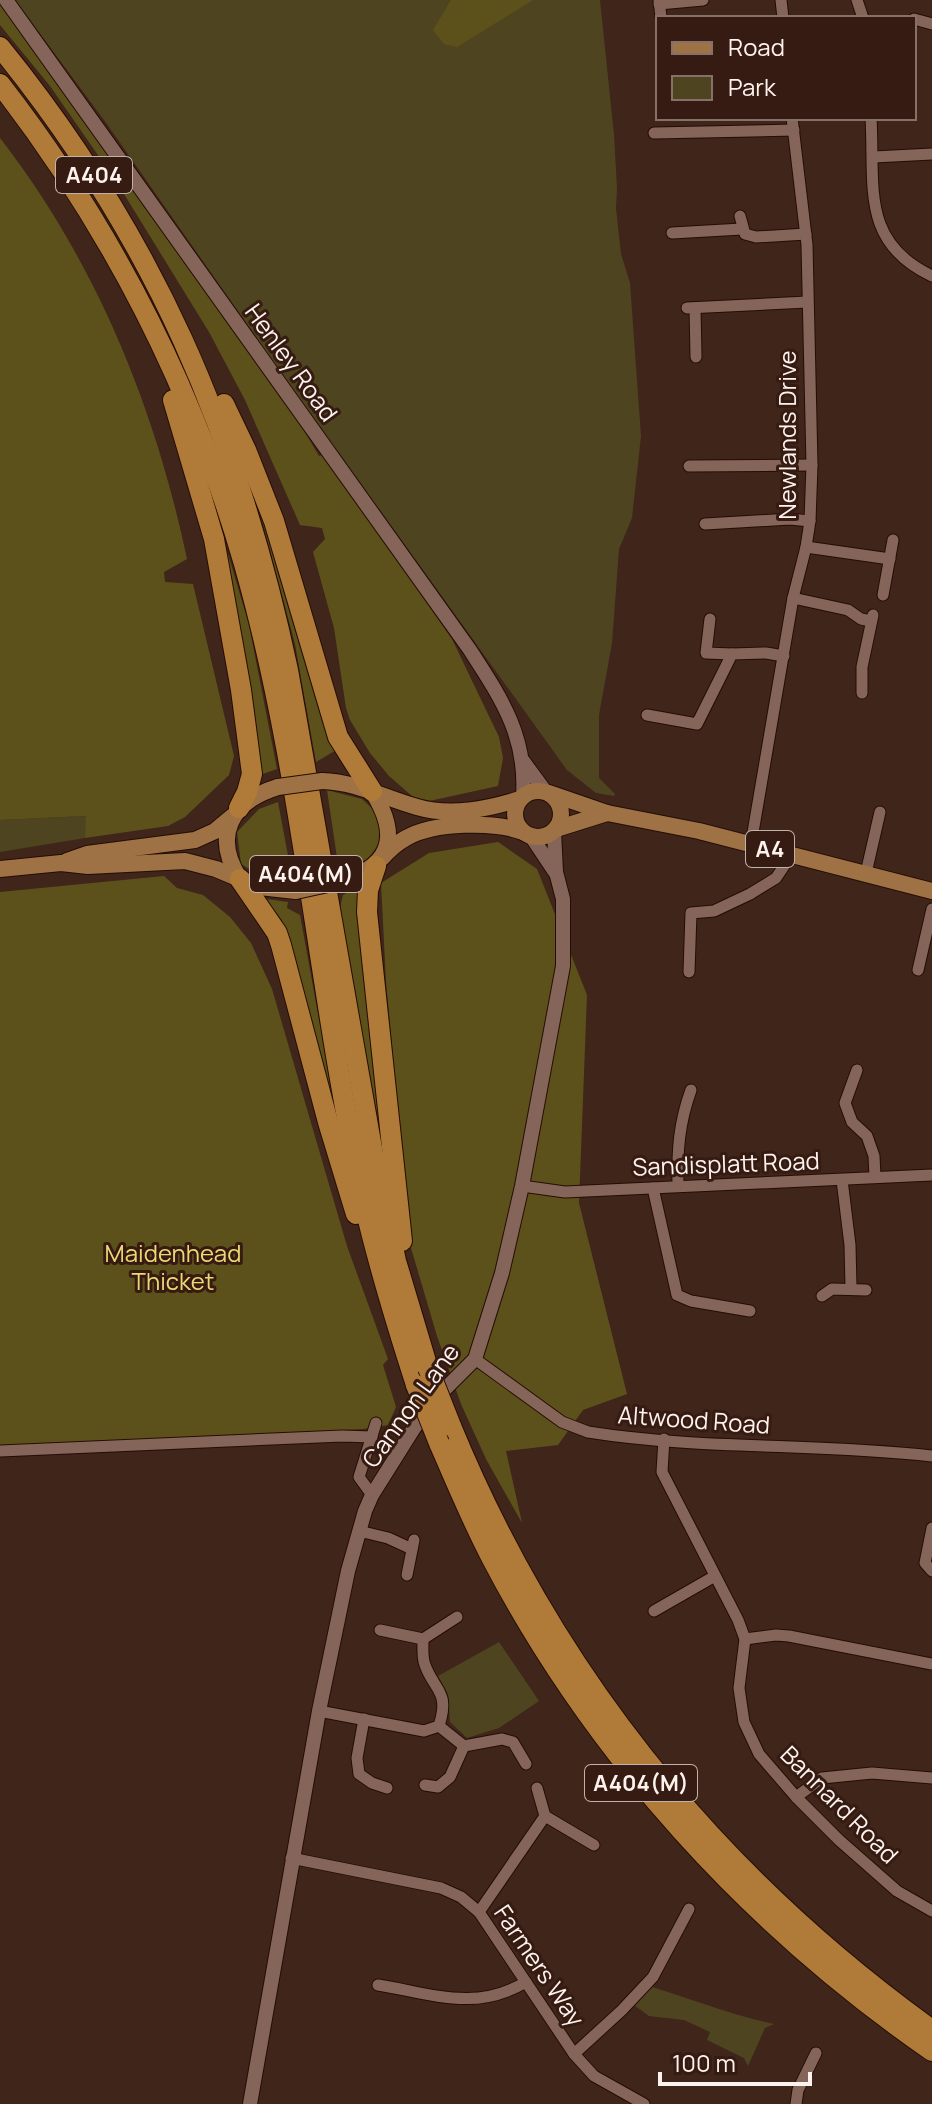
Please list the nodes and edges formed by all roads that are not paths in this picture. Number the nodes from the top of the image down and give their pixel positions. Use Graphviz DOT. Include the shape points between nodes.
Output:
graph roads {
  1 [pos="6,0"];
  2 [pos="703,0"];
  3 [pos="660,7"];
  4 [pos="0,47"];
  5 [pos="0,84"];
  6 [pos="871,120"];
  7 [pos="793,124"];
  8 [pos="654,133"];
  9 [pos="932,154"];
  10 [pos="874,157"];
  11 [pos="671,234"];
  12 [pos="806,234"];
  13 [pos="932,276"];
  14 [pos="135,292"];
  15 [pos="807,302"];
  16 [pos="172,314"];
  17 [pos="696,357"];
  18 [pos="812,465"];
  19 [pos="689,466"];
  20 [pos="810,521"];
  21 [pos="705,524"];
  22 [pos="893,540"];
  23 [pos="806,547"];
  24 [pos="890,559"];
  25 [pos="883,595"];
  26 [pos="793,598"];
  27 [pos="710,619"];
  28 [pos="732,654"];
  29 [pos="784,656"];
  30 [pos="862,693"];
  31 [pos="647,715"];
  32 [pos="523,761"];
  33 [pos="372,791"];
  34 [pos="547,792"];
  35 [pos="522,797"];
  36 [pos="236,812"];
  37 [pos="880,812"];
  38 [pos="607,813"];
  39 [pos="555,830"];
  40 [pos="527,834"];
  41 [pos="751,844"];
  42 [pos="792,854"];
  43 [pos="379,862"];
  44 [pos="61,863"];
  45 [pos="0,869"];
  46 [pos="556,872"];
  47 [pos="866,873"];
  48 [pos="240,879"];
  49 [pos="932,891"];
  50 [pos="932,909"];
  51 [pos="918,970"];
  52 [pos="689,972"];
  53 [pos="857,1070"];
  54 [pos="691,1090"];
  55 [pos="932,1175"];
  56 [pos="875,1177"];
  57 [pos="842,1180"];
  58 [pos="522,1186"];
  59 [pos="678,1186"];
  60 [pos="653,1188"];
  61 [pos="851,1287"];
  62 [pos="866,1290"];
  63 [pos="397,1296"];
  64 [pos="822,1296"];
  65 [pos="750,1311"];
  66 [pos="475,1359"];
  67 [pos="376,1423"];
  68 [pos="445,1435"];
  69 [pos="372,1437"];
  70 [pos="664,1439"];
  71 [pos="0,1451"];
  72 [pos="932,1456"];
  73 [pos="372,1495"];
  74 [pos="932,1528"];
  75 [pos="359,1531"];
  76 [pos="932,1571"];
  77 [pos="407,1575"];
  78 [pos="715,1576"];
  79 [pos="654,1611"];
  80 [pos="457,1617"];
  81 [pos="380,1630"];
  82 [pos="423,1639"];
  83 [pos="745,1639"];
  84 [pos="932,1664"];
  85 [pos="319,1711"];
  86 [pos="364,1719"];
  87 [pos="439,1726"];
  88 [pos="464,1746"];
  89 [pos="526,1764"];
  90 [pos="932,1778"];
  91 [pos="425,1785"];
  92 [pos="387,1788"];
  93 [pos="537,1788"];
  94 [pos="796,1797"];
  95 [pos="545,1816"];
  96 [pos="594,1845"];
  97 [pos="291,1858"];
  98 [pos="689,1909"];
  99 [pos="932,1911"];
  100 [pos="479,1912"];
  101 [pos="526,1982"];
  102 [pos="378,1985"];
  103 [pos="932,2030"];
  104 [pos="932,2051"];
  105 [pos="816,2053"];
  106 [pos="574,2054"];
  107 [pos="250,2104"];
  108 [pos="644,2104"];
  109 [pos="796,2104"];
  1 -- 32 [label="street, Henley Road" via="470,650 506,707"];
  2 -- 3 [label="street"];
  4 -- 16 [label="highway, A404" via="96,179"];
  5 -- 14 [label="highway, A404" via="71,181"];
  6 -- 10 [label="street"];
  7 -- 8 [label="street"];
  7 -- 12 [label="street, Newlands Drive"];
  9 -- 10 [label="street"];
  10 -- 13 [label="street" via="880,228 910,266"];
  11 -- 12 [label="street" via="741,222 756,243"];
  12 -- 15 [label="street, Newlands Drive"];
  14 -- 36 [label="highway, A404" via="194,467 221,575 251,767 250,785"];
  14 -- 63 [label="highway, A404(M)" via="200,434 251,592 284,746 353,1148"];
  15 -- 17 [label="street" via="691,308"];
  15 -- 18 [label="street, Newlands Drive"];
  16 -- 33 [label="highway, A404" via="209,373 246,450 294,585 338,737"];
  16 -- 63 [label="highway, A404(M)" via="236,469 274,604"];
  18 -- 19 [label="street"];
  18 -- 20 [label="street, Newlands Drive"];
  20 -- 21 [label="street"];
  20 -- 23 [label="street, Newlands Drive"];
  22 -- 24 [label="street"];
  23 -- 24 [label="street"];
  23 -- 26 [label="street, Newlands Drive"];
  24 -- 25 [label="street"];
  26 -- 29 [label="street, Newlands Drive"];
  26 -- 30 [label="street" via="872,618"];
  27 -- 28 [label="street" via="706,653"];
  28 -- 29 [label="street"];
  28 -- 31 [label="street" via="697,724"];
  29 -- 41 [label="street, Newlands Drive"];
  32 -- 34 [label="street, Henley Road"];
  32 -- 35 [label="street, Henley Road"];
  33 -- 35 [label="main road" via="439,811 487,809"];
  33 -- 36 [label="main road, bridge" via="322,781 278,787"];
  33 -- 43 [label="main road" via="388,827"];
  34 -- 35 [label="main road" via="536,790"];
  34 -- 38 [label="main road, A4"];
  34 -- 39 [label="main road" via="562,811"];
  35 -- 40 [label="main road" via="515,813"];
  36 -- 44 [label="main road" via="195,840 87,854"];
  36 -- 48 [label="main road" via="227,832 227,850"];
  37 -- 47 [label="street"];
  38 -- 39 [label="main road, A4"];
  38 -- 41 [label="main road, A4"];
  39 -- 40 [label="main road" via="543,837"];
  39 -- 46 [label="street, Cannon Lane"];
  40 -- 43 [label="main road" via="496,825 427,830 406,838"];
  40 -- 46 [label="street, Cannon Lane"];
  41 -- 42 [label="main road, A4"];
  42 -- 47 [label="main road, A4"];
  42 -- 52 [label="street" via="776,878 750,894 714,911 691,913"];
  43 -- 48 [label="main road, bridge" via="337,882 296,891"];
  43 -- 63 [label="highway, A404(M)" via="368,890 367,912"];
  44 -- 45 [label="main road"];
  44 -- 48 [label="main road" via="185,861"];
  46 -- 58 [label="street, Cannon Lane" via="563,899 563,966"];
  47 -- 49 [label="main road, A4"];
  48 -- 63 [label="highway, A404(M)" via="277,933 347,1188"];
  50 -- 51 [label="street"];
  53 -- 56 [label="street" via="845,1103 852,1122 867,1136"];
  54 -- 59 [label="street" via="677,1146"];
  55 -- 56 [label="street, Sandisplatt Road"];
  56 -- 57 [label="street, Sandisplatt Road"];
  57 -- 59 [label="street, Sandisplatt Road"];
  57 -- 61 [label="street"];
  58 -- 60 [label="street, Sandisplatt Road" via="565,1192"];
  58 -- 66 [label="street, Cannon Lane"];
  59 -- 60 [label="street, Sandisplatt Road"];
  60 -- 65 [label="street" via="677,1295"];
  61 -- 62 [label="street"];
  61 -- 64 [label="street"];
  63 -- 68 [label="highway, A404(M), bridge" via="428,1368"];
  63 -- 68 [label="highway, A404(M), bridge" via="416,1385"];
  66 -- 70 [label="street, Altwood Road" via="562,1422 588,1432"];
  66 -- 73 [label="street, Cannon Lane" via="414,1428"];
  67 -- 69 [label="street"];
  68 -- 103 [label="highway, A404(M)" via="532,1594 644,1759 709,1835 792,1918"];
  68 -- 104 [label="highway, A404(M)" via="481,1537 530,1625 578,1700 656,1801 776,1927 860,1999"];
  69 -- 71 [label="street"];
  69 -- 73 [label="street" via="359,1477"];
  70 -- 72 [label="street, Altwood Road"];
  70 -- 78 [label="street" via="662,1472"];
  73 -- 75 [label="street, Cannon Lane"];
  74 -- 76 [label="street" via="925,1563"];
  75 -- 77 [label="street" via="413,1544"];
  75 -- 85 [label="street, Cannon Lane"];
  78 -- 79 [label="street"];
  78 -- 83 [label="street"];
  80 -- 82 [label="street"];
  81 -- 82 [label="street"];
  82 -- 87 [label="street" via="424,1664 441,1690"];
  83 -- 84 [label="street" via="789,1636"];
  83 -- 94 [label="street, Bannard Road" via="739,1688 744,1722 759,1754"];
  85 -- 86 [label="street"];
  85 -- 97 [label="street, Cannon Lane"];
  86 -- 87 [label="street" via="424,1731"];
  86 -- 92 [label="street" via="359,1774"];
  87 -- 88 [label="street"];
  88 -- 89 [label="street" via="513,1742"];
  88 -- 91 [label="street" via="450,1777 438,1787"];
  90 -- 94 [label="street" via="872,1773 822,1778"];
  93 -- 95 [label="street"];
  94 -- 99 [label="street, Bannard Road" via="897,1891"];
  95 -- 96 [label="street"];
  95 -- 100 [label="street"];
  97 -- 100 [label="street, Farmers Way" via="441,1888"];
  97 -- 107 [label="street, Cannon Lane"];
  98 -- 106 [label="street" via="653,1977"];
  100 -- 101 [label="street, Farmers Way"];
  101 -- 102 [label="street" via="476,2000"];
  101 -- 106 [label="street, Farmers Way"];
  105 -- 109 [label="street"];
  106 -- 108 [label="street, Farmers Way" via="594,2076"];
}
